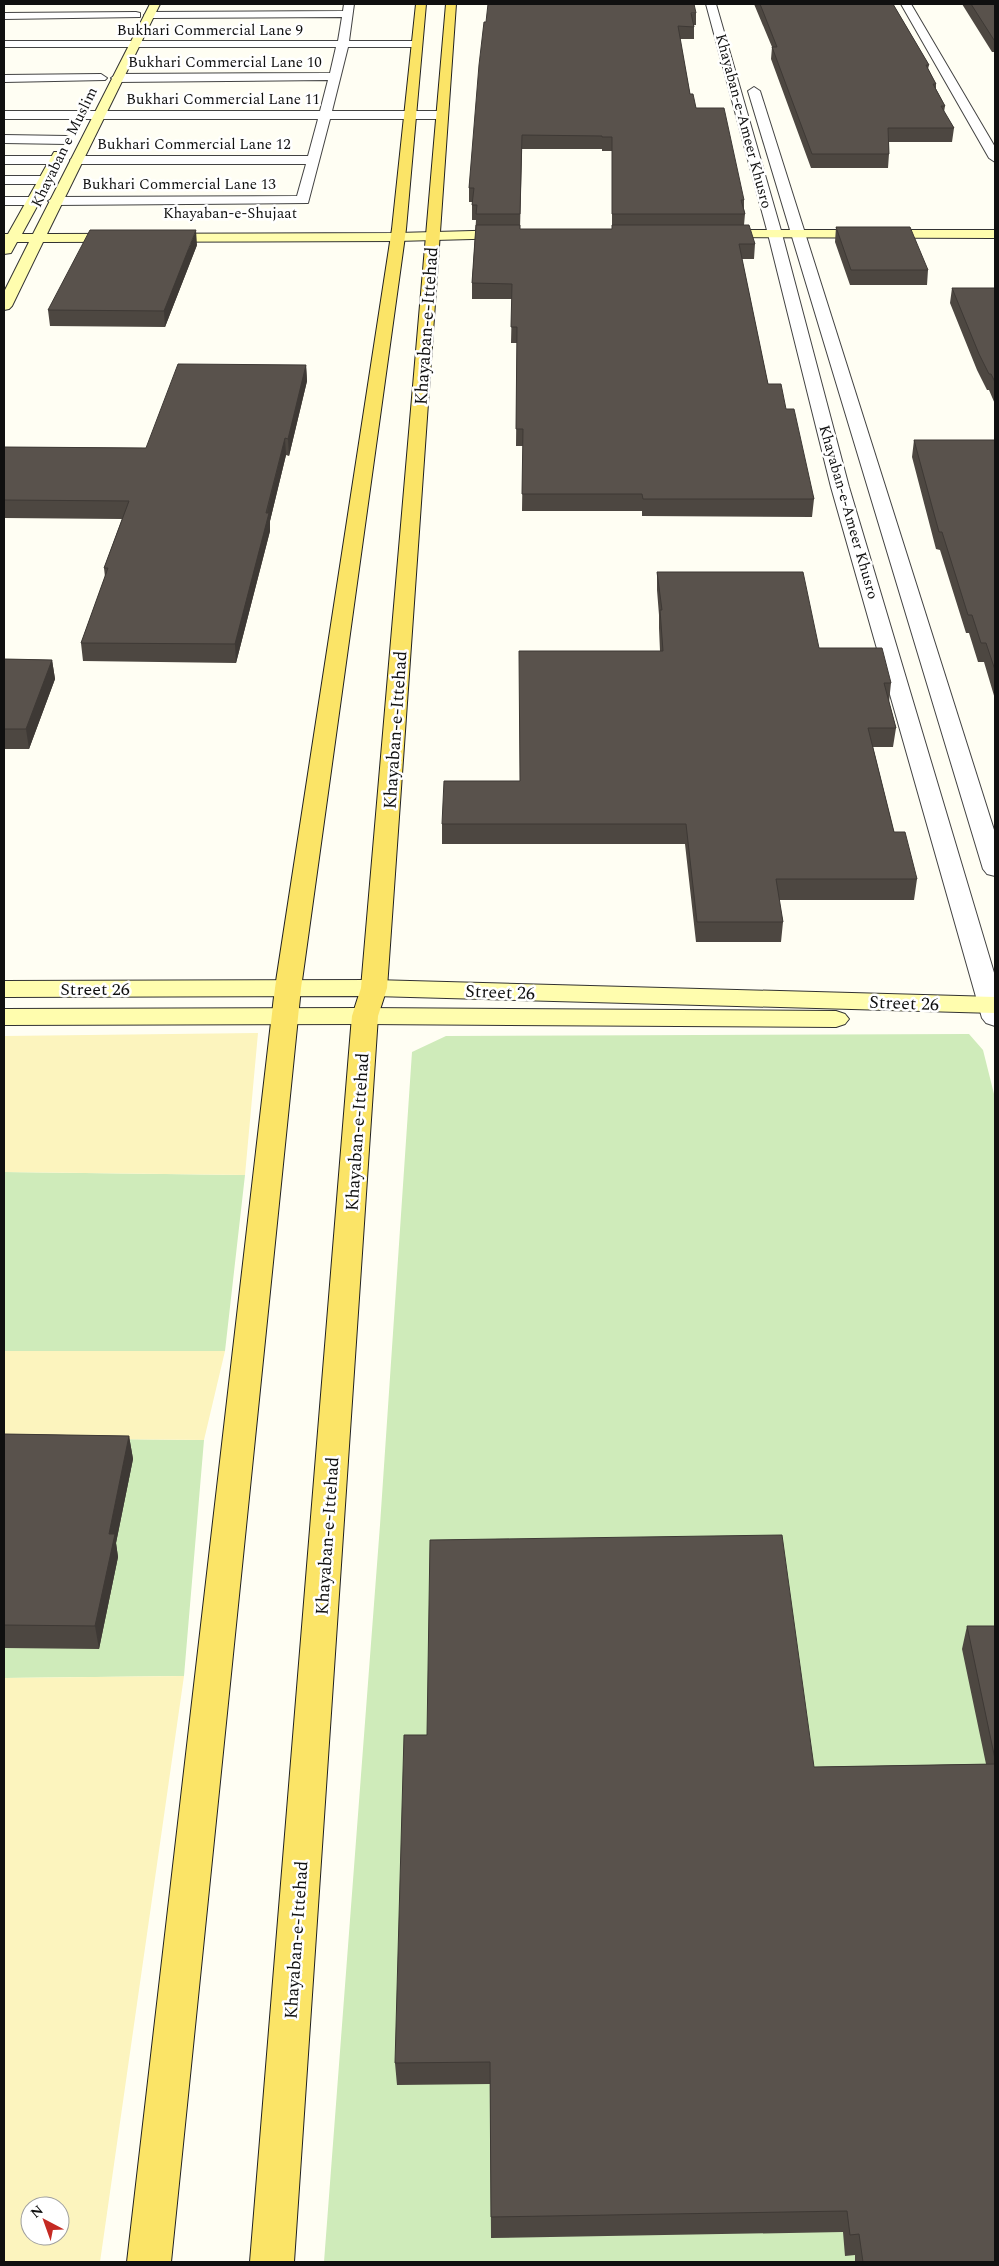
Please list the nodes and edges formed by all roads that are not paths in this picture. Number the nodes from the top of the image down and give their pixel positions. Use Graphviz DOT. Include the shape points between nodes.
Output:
graph roads {
  1 [pos="421,4"];
  2 [pos="451,4"];
  3 [pos="712,4"];
  4 [pos="152,9"];
  5 [pos="348,9"];
  6 [pos="138,10"];
  7 [pos="914,10"];
  8 [pos="4,16"];
  9 [pos="4,44"];
  10 [pos="416,46"];
  11 [pos="342,47"];
  12 [pos="4,49"];
  13 [pos="120,51"];
  14 [pos="334,76"];
  15 [pos="101,78"];
  16 [pos="117,78"];
  17 [pos="4,79"];
  18 [pos="751,79"];
  19 [pos="94,91"];
  20 [pos="87,103"];
  21 [pos="4,115"];
  22 [pos="78,118"];
  23 [pos="96,118"];
  24 [pos="325,118"];
  25 [pos="410,118"];
  26 [pos="442,118"];
  27 [pos="4,120"];
  28 [pos="4,139"];
  29 [pos="67,140"];
  30 [pos="995,158"];
  31 [pos="4,160"];
  32 [pos="56,160"];
  33 [pos="76,160"];
  34 [pos="312,160"];
  35 [pos="4,180"];
  36 [pos="44,180"];
  37 [pos="4,201"];
  38 [pos="33,201"];
  39 [pos="55,201"];
  40 [pos="437,233"];
  41 [pos="9,234"];
  42 [pos="39,234"];
  43 [pos="397,234"];
  44 [pos="525,234"];
  45 [pos="705,234"];
  46 [pos="774,234"];
  47 [pos="798,234"];
  48 [pos="995,234"];
  49 [pos="4,254"];
  50 [pos="4,306"];
  51 [pos="831,452"];
  52 [pos="867,454"];
  53 [pos="874,478"];
  54 [pos="838,479"];
  55 [pos="995,869"];
  56 [pos="288,988"];
  57 [pos="374,988"];
  58 [pos="4,989"];
  59 [pos="995,1012"];
  60 [pos="365,1016"];
  61 [pos="4,1017"];
  62 [pos="286,1018"];
  63 [pos="149,2262"];
  64 [pos="272,2262"];
  1 -- 10 [label="main road, Khayaban-e-Ittehad"];
  2 -- 26 [label="main road, Khayaban-e-Ittehad"];
  3 -- 46 [label="street, Khayaban-e-Ameer Khusro"];
  4 -- 5 [label="street"];
  4 -- 13 [label="main road, Khayaban e Muslim"];
  5 -- 11 [label="street"];
  6 -- 8 [label="street"];
  6 -- 13 [label="main road, Khayaban e Muslim"];
  7 -- 30 [label="street"];
  9 -- 13 [label="street, Bukhari Commercial Lane 9"];
  10 -- 11 [label="street, Bukhari Commercial Lane 9"];
  10 -- 25 [label="main road, Khayaban-e-Ittehad"];
  11 -- 13 [label="street, Bukhari Commercial Lane 9"];
  11 -- 14 [label="street"];
  12 -- 13 [label="street, Bukhari Commercial Lane 9"];
  13 -- 15 [label="main road, Khayaban e Muslim"];
  13 -- 16 [label="main road, Khayaban e Muslim"];
  14 -- 16 [label="street, Bukhari Commercial Lane 10"];
  14 -- 24 [label="street"];
  15 -- 17 [label="street"];
  15 -- 19 [label="main road, Khayaban e Muslim"];
  16 -- 23 [label="main road, Khayaban e Muslim"];
  18 -- 47 [label="street, Khayaban-e-Ameer Khusro"];
  20 -- 22 [label="main road, Khayaban e Muslim"];
  21 -- 22 [label="street, Bukhari Commercial Lane 11"];
  22 -- 23 [label="street, Bukhari Commercial Lane 11"];
  22 -- 27 [label="street, Bukhari Commercial Lane 11"];
  22 -- 29 [label="main road, Khayaban e Muslim"];
  23 -- 24 [label="street, Bukhari Commercial Lane 11"];
  23 -- 33 [label="main road, Khayaban e Muslim"];
  24 -- 25 [label="street, Bukhari Commercial Lane 11"];
  24 -- 34 [label="street"];
  25 -- 26 [label="street, Bukhari Commercial Lane 11"];
  25 -- 43 [label="main road, Khayaban-e-Ittehad"];
  26 -- 40 [label="main road, Khayaban-e-Ittehad"];
  28 -- 29 [label="street"];
  29 -- 32 [label="main road, Khayaban e Muslim"];
  31 -- 32 [label="street"];
  32 -- 36 [label="main road, Khayaban e Muslim"];
  33 -- 34 [label="street, Bukhari Commercial Lane 12"];
  33 -- 39 [label="main road, Khayaban e Muslim"];
  34 -- 39 [label="street, Bukhari Commercial Lane 13" via="303,200"];
  35 -- 36 [label="street"];
  36 -- 38 [label="main road, Khayaban e Muslim"];
  37 -- 38 [label="street"];
  38 -- 41 [label="main road, Khayaban e Muslim"];
  39 -- 42 [label="main road, Khayaban e Muslim"];
  40 -- 43 [label="main road" via="413,240"];
  40 -- 44 [label="main road"];
  40 -- 57 [label="main road, Khayaban-e-Ittehad"];
  41 -- 42 [label="main road, Khayaban-e-Shujaat"];
  41 -- 49 [label="main road, Khayaban e Muslim"];
  42 -- 43 [label="main road, Khayaban-e-Shujaat"];
  42 -- 50 [label="main road, Khayaban e Muslim"];
  43 -- 56 [label="main road, Khayaban-e-Ittehad"];
  45 -- 46 [label="main road"];
  46 -- 47 [label="main road"];
  46 -- 51 [label="street, Khayaban-e-Ameer Khusro"];
  47 -- 48 [label="main road"];
  47 -- 52 [label="street, Khayaban-e-Ameer Khusro"];
  51 -- 52 [label="street" via="848,458"];
  51 -- 54 [label="street, Khayaban-e-Ameer Khusro"];
  52 -- 53 [label="street, Khayaban-e-Ameer Khusro"];
  53 -- 54 [label="street" via="853,471 840,474"];
  53 -- 55 [label="street, Khayaban-e-Ameer Khusro"];
  54 -- 59 [label="street, Khayaban-e-Ameer Khusro"];
  56 -- 57 [label="main road, Street 26"];
  56 -- 58 [label="main road, Street 26"];
  56 -- 62 [label="main road, Khayaban-e-Ittehad"];
  57 -- 59 [label="main road, Street 26"];
  57 -- 60 [label="main road, Khayaban-e-Ittehad"];
  59 -- 60 [label="main road, Street 26"];
  60 -- 62 [label="main road, Street 26"];
  60 -- 64 [label="main road, Khayaban-e-Ittehad"];
  61 -- 62 [label="main road, Street 26"];
  62 -- 63 [label="main road, Khayaban-e-Ittehad"];
}
